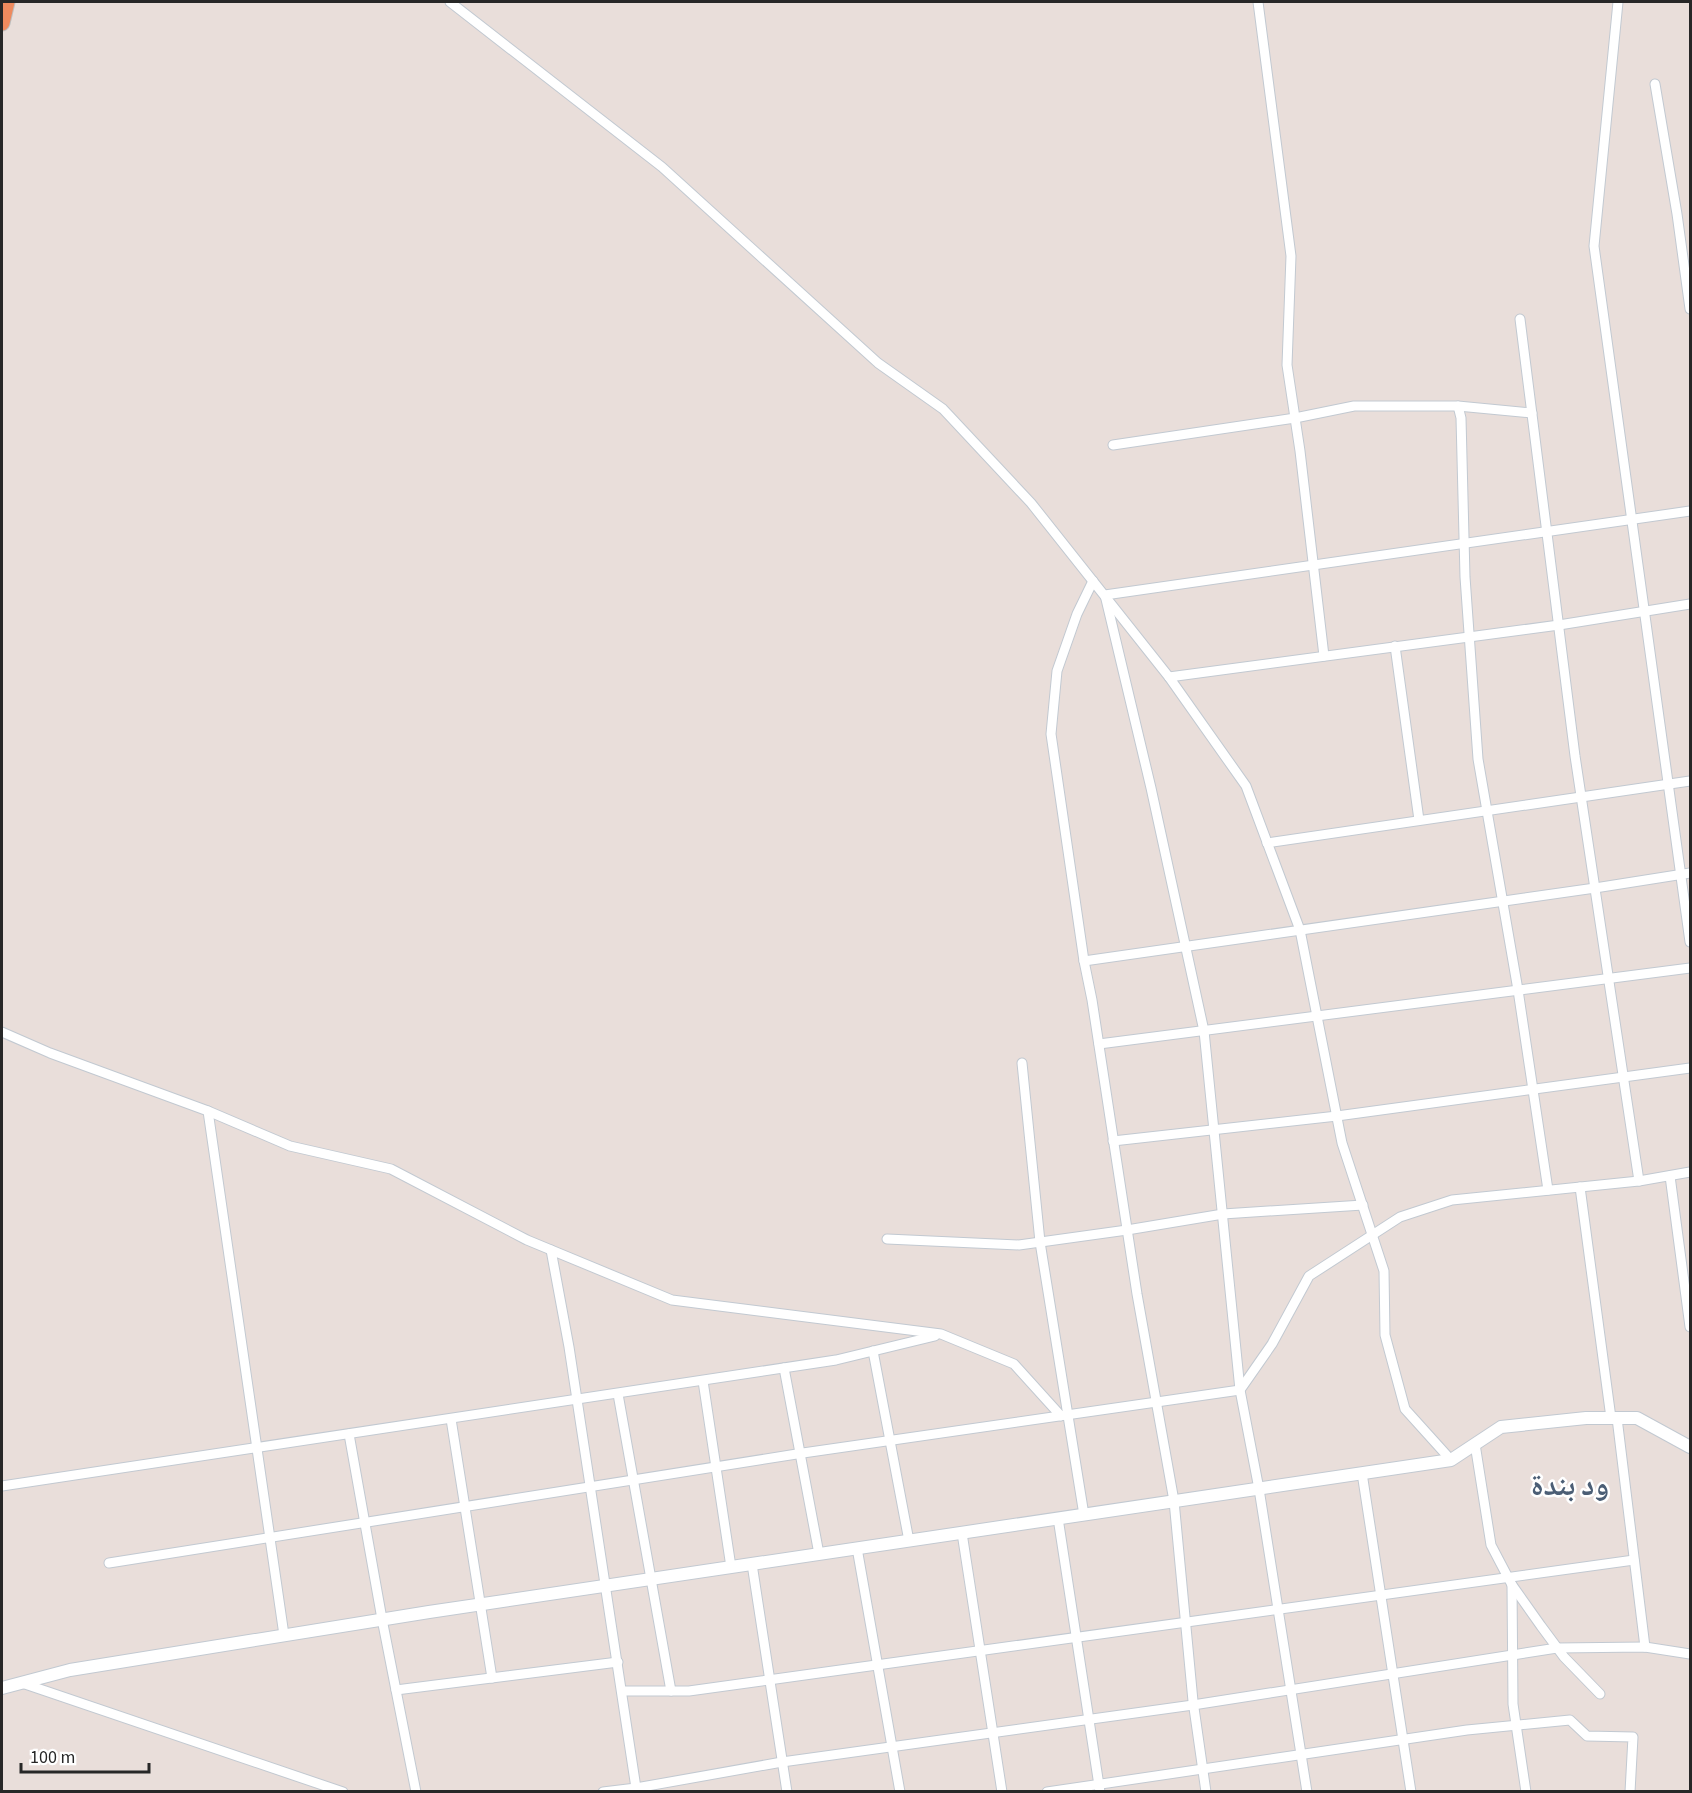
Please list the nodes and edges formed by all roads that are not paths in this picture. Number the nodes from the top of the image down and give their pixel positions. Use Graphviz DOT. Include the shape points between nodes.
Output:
graph roads {
  1 [pos="7,2"];
  2 [pos="450,2"];
  3 [pos="1258,2"];
  4 [pos="1618,2"];
  5 [pos="2,23"];
  6 [pos="1655,84"];
  7 [pos="1690,309"];
  8 [pos="1520,319"];
  9 [pos="1458,406"];
  10 [pos="1532,413"];
  11 [pos="1295,417"];
  12 [pos="1113,445"];
  13 [pos="1690,512"];
  14 [pos="1632,520"];
  15 [pos="1547,532"];
  16 [pos="1464,543"];
  17 [pos="1314,565"];
  18 [pos="1094,581"];
  19 [pos="1105,596"];
  20 [pos="1690,604"];
  21 [pos="1644,612"];
  22 [pos="1559,625"];
  23 [pos="1469,637"];
  24 [pos="1395,646"];
  25 [pos="1324,656"];
  26 [pos="1169,677"];
  27 [pos="1690,781"];
  28 [pos="1668,784"];
  29 [pos="1581,796"];
  30 [pos="1487,810"];
  31 [pos="1419,820"];
  32 [pos="1267,843"];
  33 [pos="1686,874"];
  34 [pos="1595,888"];
  35 [pos="1503,902"];
  36 [pos="1300,930"];
  37 [pos="1690,942"];
  38 [pos="1186,947"];
  39 [pos="1084,961"];
  40 [pos="1690,968"];
  41 [pos="1608,979"];
  42 [pos="1518,990"];
  43 [pos="1317,1016"];
  44 [pos="1204,1031"];
  45 [pos="2,1032"];
  46 [pos="1099,1044"];
  47 [pos="1022,1063"];
  48 [pos="1690,1068"];
  49 [pos="1623,1077"];
  50 [pos="1533,1089"];
  51 [pos="208,1112"];
  52 [pos="1337,1116"];
  53 [pos="1214,1130"];
  54 [pos="1113,1141"];
  55 [pos="1690,1172"];
  56 [pos="1670,1176"];
  57 [pos="1639,1181"];
  58 [pos="1580,1187"];
  59 [pos="1548,1190"];
  60 [pos="1363,1205"];
  61 [pos="1223,1214"];
  62 [pos="1127,1230"];
  63 [pos="1373,1235"];
  64 [pos="887,1239"];
  65 [pos="1040,1242"];
  66 [pos="551,1250"];
  67 [pos="1686,1263"];
  68 [pos="1690,1327"];
  69 [pos="941,1334"];
  70 [pos="873,1351"];
  71 [pos="784,1368"];
  72 [pos="702,1381"];
  73 [pos="1240,1390"];
  74 [pos="618,1394"];
  75 [pos="577,1400"];
  76 [pos="1156,1403"];
  77 [pos="1064,1416"];
  78 [pos="1614,1418"];
  79 [pos="451,1419"];
  80 [pos="349,1434"];
  81 [pos="890,1440"];
  82 [pos="1475,1444"];
  83 [pos="1690,1447"];
  84 [pos="257,1448"];
  85 [pos="800,1453"];
  86 [pos="1451,1460"];
  87 [pos="716,1466"];
  88 [pos="1362,1473"];
  89 [pos="633,1480"];
  90 [pos="2,1486"];
  91 [pos="590,1486"];
  92 [pos="1259,1489"];
  93 [pos="1174,1501"];
  94 [pos="465,1506"];
  95 [pos="1084,1515"];
  96 [pos="1058,1518"];
  97 [pos="364,1522"];
  98 [pos="962,1533"];
  99 [pos="270,1537"];
  100 [pos="909,1541"];
  101 [pos="857,1548"];
  102 [pos="819,1554"];
  103 [pos="1634,1560"];
  104 [pos="109,1563"];
  105 [pos="752,1564"];
  106 [pos="731,1567"];
  107 [pos="651,1579"];
  108 [pos="1510,1582"];
  109 [pos="606,1586"];
  110 [pos="1381,1596"];
  111 [pos="481,1604"];
  112 [pos="1278,1610"];
  113 [pos="382,1619"];
  114 [pos="1186,1623"];
  115 [pos="284,1635"];
  116 [pos="1077,1637"];
  117 [pos="1645,1647"];
  118 [pos="1557,1648"];
  119 [pos="980,1651"];
  120 [pos="1690,1654"];
  121 [pos="1514,1655"];
  122 [pos="618,1662"];
  123 [pos="878,1665"];
  124 [pos="1393,1674"];
  125 [pos="492,1678"];
  126 [pos="770,1680"];
  127 [pos="22,1683"];
  128 [pos="2,1688"];
  129 [pos="1291,1689"];
  130 [pos="396,1690"];
  131 [pos="622,1691"];
  132 [pos="671,1691"];
  133 [pos="1600,1694"];
  134 [pos="1193,1705"];
  135 [pos="1089,1719"];
  136 [pos="1516,1725"];
  137 [pos="993,1733"];
  138 [pos="1402,1739"];
  139 [pos="892,1747"];
  140 [pos="1301,1754"];
  141 [pos="782,1762"];
  142 [pos="1203,1770"];
  143 [pos="636,1788"];
  144 [pos="1100,1788"];
  145 [pos="343,1791"];
  146 [pos="416,1791"];
  147 [pos="603,1791"];
  148 [pos="786,1791"];
  149 [pos="900,1791"];
  150 [pos="1002,1791"];
  151 [pos="1047,1791"];
  152 [pos="1206,1791"];
  153 [pos="1307,1791"];
  154 [pos="1411,1791"];
  155 [pos="1526,1791"];
  156 [pos="1629,1791"];
  1 -- 5 [label="highway"];
  2 -- 18 [label="street" via="662,167 878,363 943,409 1031,503"];
  3 -- 11 [label="street" via="1291,256 1287,366"];
  4 -- 14 [label="street" via="1594,246"];
  6 -- 7 [label="street"];
  8 -- 10 [label="street"];
  9 -- 10 [label="street"];
  9 -- 11 [label="street" via="1354,406"];
  9 -- 16 [label="street"];
  10 -- 15 [label="street"];
  11 -- 12 [label="street"];
  11 -- 17 [label="street"];
  13 -- 14 [label="street"];
  14 -- 15 [label="street"];
  14 -- 21 [label="street"];
  15 -- 16 [label="street"];
  15 -- 22 [label="street"];
  16 -- 17 [label="street"];
  16 -- 23 [label="street"];
  17 -- 19 [label="street"];
  17 -- 25 [label="street"];
  18 -- 19 [label="street"];
  18 -- 39 [label="street" via="1077,614 1057,671 1051,734"];
  19 -- 26 [label="street"];
  19 -- 38 [label="street"];
  20 -- 21 [label="street"];
  21 -- 22 [label="street"];
  21 -- 28 [label="street"];
  22 -- 23 [label="street"];
  22 -- 29 [label="street"];
  23 -- 24 [label="street"];
  23 -- 30 [label="street" via="1478,759"];
  24 -- 25 [label="street"];
  24 -- 31 [label="street"];
  25 -- 26 [label="street"];
  26 -- 32 [label="street" via="1246,786"];
  27 -- 28 [label="street"];
  28 -- 29 [label="street"];
  28 -- 33 [label="street"];
  29 -- 30 [label="street"];
  29 -- 34 [label="street"];
  30 -- 31 [label="street"];
  30 -- 35 [label="street"];
  31 -- 32 [label="street"];
  32 -- 36 [label="street"];
  33 -- 34 [label="street"];
  33 -- 37 [label="street"];
  34 -- 35 [label="street"];
  34 -- 41 [label="street"];
  35 -- 36 [label="street"];
  35 -- 42 [label="street"];
  36 -- 38 [label="street"];
  36 -- 43 [label="street"];
  38 -- 39 [label="street"];
  38 -- 44 [label="street"];
  39 -- 46 [label="street"];
  40 -- 41 [label="street"];
  41 -- 42 [label="street"];
  41 -- 49 [label="street"];
  42 -- 43 [label="street"];
  42 -- 50 [label="street"];
  43 -- 44 [label="street"];
  43 -- 52 [label="street"];
  44 -- 46 [label="street"];
  44 -- 53 [label="street"];
  45 -- 51 [label="street"];
  46 -- 54 [label="street"];
  47 -- 65 [label="street"];
  48 -- 49 [label="street"];
  49 -- 50 [label="street"];
  49 -- 57 [label="street"];
  50 -- 52 [label="street"];
  50 -- 59 [label="street"];
  51 -- 66 [label="street" via="290,1146 391,1169"];
  51 -- 84 [label="street"];
  52 -- 53 [label="street"];
  52 -- 60 [label="street"];
  53 -- 54 [label="street"];
  53 -- 61 [label="street"];
  54 -- 62 [label="street"];
  55 -- 56 [label="street"];
  56 -- 57 [label="street"];
  56 -- 67 [label="street"];
  57 -- 58 [label="street"];
  58 -- 59 [label="street"];
  58 -- 78 [label="street"];
  59 -- 63 [label="street" via="1452,1200 1400,1217"];
  60 -- 61 [label="street"];
  60 -- 63 [label="street"];
  61 -- 62 [label="street"];
  61 -- 73 [label="street"];
  62 -- 65 [label="street"];
  62 -- 76 [label="street"];
  63 -- 73 [label="street" via="1310,1276 1272,1344"];
  63 -- 86 [label="street" via="1384,1271 1385,1335 1405,1409"];
  64 -- 65 [label="street" via="1019,1245"];
  65 -- 77 [label="street"];
  66 -- 69 [label="street" via="672,1300"];
  66 -- 75 [label="street"];
  67 -- 68 [label="street"];
  69 -- 70 [label="street"];
  69 -- 77 [label="street" via="1014,1364"];
  70 -- 71 [label="street"];
  70 -- 81 [label="street"];
  71 -- 72 [label="street"];
  71 -- 85 [label="street"];
  72 -- 74 [label="street"];
  72 -- 87 [label="street"];
  73 -- 76 [label="street"];
  73 -- 92 [label="street"];
  74 -- 75 [label="street"];
  74 -- 89 [label="street"];
  75 -- 79 [label="street"];
  75 -- 91 [label="street"];
  76 -- 77 [label="street"];
  76 -- 93 [label="street"];
  77 -- 81 [label="street"];
  77 -- 95 [label="street"];
  78 -- 82 [label="street" via="1501,1427"];
  78 -- 83 [label="street" via="1637,1418"];
  78 -- 103 [label="street"];
  79 -- 80 [label="street"];
  79 -- 94 [label="street"];
  80 -- 84 [label="street"];
  80 -- 97 [label="street"];
  81 -- 85 [label="street"];
  81 -- 100 [label="street"];
  82 -- 86 [label="street"];
  82 -- 108 [label="street" via="1491,1545"];
  84 -- 90 [label="street"];
  84 -- 99 [label="street"];
  85 -- 87 [label="street"];
  85 -- 102 [label="street"];
  86 -- 88 [label="street"];
  87 -- 89 [label="street"];
  87 -- 106 [label="street"];
  88 -- 92 [label="street"];
  88 -- 110 [label="street"];
  89 -- 91 [label="street"];
  89 -- 107 [label="street"];
  91 -- 94 [label="street"];
  91 -- 109 [label="street"];
  92 -- 93 [label="street"];
  92 -- 112 [label="street"];
  93 -- 95 [label="street"];
  93 -- 114 [label="street"];
  94 -- 97 [label="street"];
  94 -- 111 [label="street"];
  95 -- 96 [label="street"];
  96 -- 98 [label="street"];
  96 -- 116 [label="street"];
  97 -- 99 [label="street"];
  97 -- 113 [label="street"];
  98 -- 100 [label="street"];
  98 -- 119 [label="street"];
  99 -- 104 [label="street"];
  99 -- 115 [label="street"];
  100 -- 101 [label="street"];
  101 -- 102 [label="street"];
  101 -- 123 [label="street"];
  102 -- 105 [label="street"];
  103 -- 108 [label="street"];
  103 -- 117 [label="street"];
  105 -- 106 [label="street"];
  105 -- 126 [label="street"];
  106 -- 107 [label="street"];
  107 -- 109 [label="street"];
  107 -- 132 [label="street"];
  108 -- 110 [label="street"];
  108 -- 118 [label="street"];
  108 -- 121 [label="street"];
  109 -- 111 [label="street"];
  109 -- 122 [label="street"];
  110 -- 112 [label="street"];
  110 -- 124 [label="street"];
  111 -- 113 [label="street"];
  111 -- 125 [label="street"];
  112 -- 114 [label="street"];
  112 -- 129 [label="street"];
  113 -- 115 [label="street"];
  113 -- 130 [label="street"];
  114 -- 116 [label="street"];
  114 -- 134 [label="street"];
  115 -- 127 [label="street" via="70,1670"];
  116 -- 119 [label="street"];
  116 -- 135 [label="street"];
  117 -- 118 [label="street"];
  117 -- 120 [label="street"];
  118 -- 121 [label="street"];
  118 -- 133 [label="street"];
  119 -- 123 [label="street"];
  119 -- 137 [label="street"];
  121 -- 124 [label="street"];
  121 -- 136 [label="street"];
  122 -- 125 [label="street"];
  122 -- 131 [label="street"];
  123 -- 126 [label="street"];
  123 -- 139 [label="street"];
  124 -- 129 [label="street"];
  124 -- 138 [label="street"];
  125 -- 130 [label="street"];
  126 -- 132 [label="street"];
  126 -- 141 [label="street"];
  127 -- 128 [label="street"];
  127 -- 145 [label="street"];
  129 -- 134 [label="street"];
  129 -- 140 [label="street"];
  130 -- 146 [label="street"];
  131 -- 132 [label="street"];
  131 -- 143 [label="street"];
  134 -- 135 [label="street"];
  134 -- 142 [label="street"];
  135 -- 137 [label="street"];
  135 -- 144 [label="street"];
  136 -- 138 [label="street"];
  136 -- 155 [label="street"];
  136 -- 156 [label="street" via="1570,1720 1587,1736 1633,1737"];
  137 -- 139 [label="street"];
  137 -- 150 [label="street"];
  138 -- 140 [label="street"];
  138 -- 154 [label="street"];
  139 -- 141 [label="street"];
  139 -- 149 [label="street"];
  140 -- 142 [label="street"];
  140 -- 153 [label="street"];
  141 -- 143 [label="street"];
  141 -- 148 [label="street"];
  142 -- 144 [label="street"];
  142 -- 152 [label="street"];
  143 -- 147 [label="street"];
  144 -- 151 [label="street"];
}
